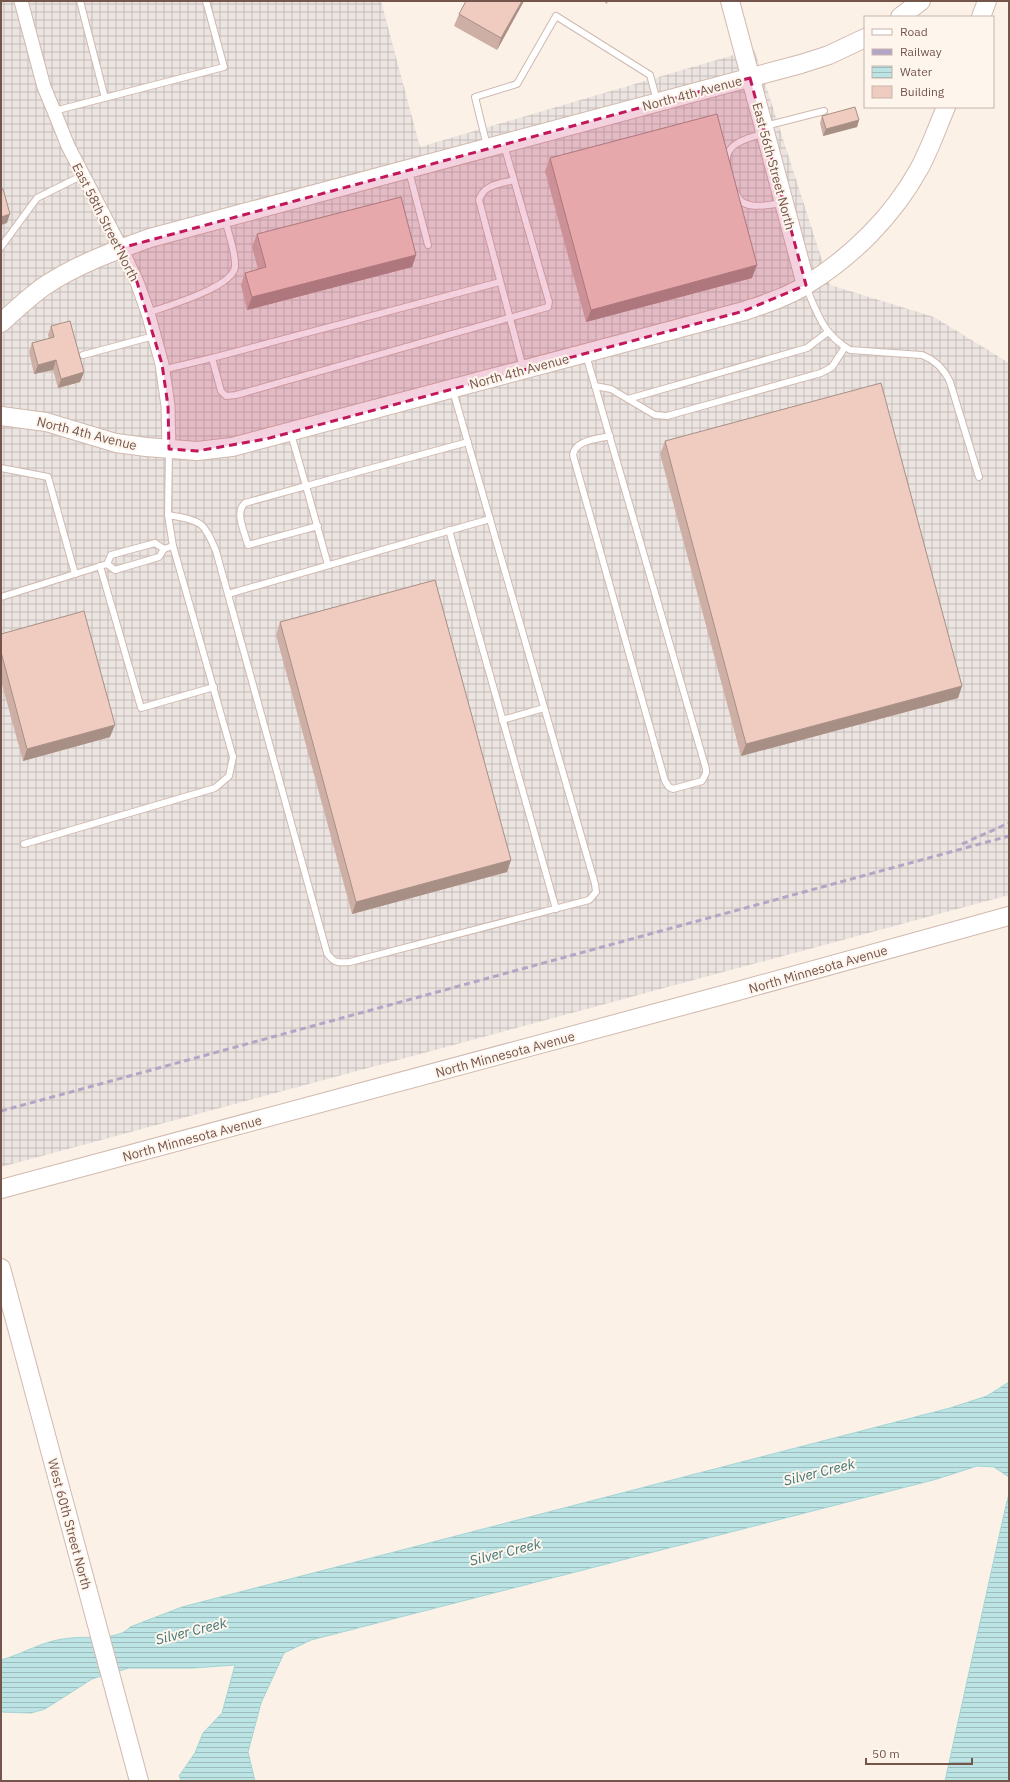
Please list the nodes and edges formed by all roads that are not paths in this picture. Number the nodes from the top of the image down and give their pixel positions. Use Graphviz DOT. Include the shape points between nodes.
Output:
graph roads {
  1 [pos="21,1"];
  2 [pos="80,1"];
  3 [pos="206,1"];
  4 [pos="730,1"];
  5 [pos="921,1"];
  6 [pos="987,1"];
  7 [pos="901,16"];
  8 [pos="981,16"];
  9 [pos="864,38"];
  10 [pos="750,78"];
  11 [pos="105,98"];
  12 [pos="657,102"];
  13 [pos="946,108"];
  14 [pos="824,111"];
  15 [pos="54,112"];
  16 [pos="764,130"];
  17 [pos="496,145"];
  18 [pos="408,169"];
  19 [pos="729,172"];
  20 [pos="83,175"];
  21 [pos="514,180"];
  22 [pos="733,184"];
  23 [pos="784,202"];
  24 [pos="224,218"];
  25 [pos="428,245"];
  26 [pos="1,247"];
  27 [pos="121,248"];
  28 [pos="500,282"];
  29 [pos="806,285"];
  30 [pos="148,313"];
  31 [pos="510,318"];
  32 [pos="1,323"];
  33 [pos="828,332"];
  34 [pos="154,336"];
  35 [pos="845,347"];
  36 [pos="586,353"];
  37 [pos="83,355"];
  38 [pos="212,358"];
  39 [pos="162,370"];
  40 [pos="523,370"];
  41 [pos="595,386"];
  42 [pos="452,389"];
  43 [pos="628,399"];
  44 [pos="1,416"];
  45 [pos="291,432"];
  46 [pos="610,436"];
  47 [pos="468,442"];
  48 [pos="169,449"];
  49 [pos="1,468"];
  50 [pos="979,477"];
  51 [pos="306,486"];
  52 [pos="168,515"];
  53 [pos="490,518"];
  54 [pos="318,526"];
  55 [pos="449,530"];
  56 [pos="173,546"];
  57 [pos="164,548"];
  58 [pos="103,565"];
  59 [pos="328,565"];
  60 [pos="75,574"];
  61 [pos="228,594"];
  62 [pos="1,597"];
  63 [pos="214,687"];
  64 [pos="544,708"];
  65 [pos="502,720"];
  66 [pos="24,844"];
  67 [pos="556,909"];
  68 [pos="1009,916"];
  69 [pos="1,1190"];
  70 [pos="1,1268"];
  71 [pos="138,1781"];
  1 -- 15 [label="street, East 58th Street North" via="44,87"];
  2 -- 11 [label="lane"];
  3 -- 11 [label="lane" via="224,67"];
  4 -- 10 [label="street, East 56th Street North"];
  5 -- 7 [label="street"];
  6 -- 8 [label="street"];
  9 -- 10 [label="street, North 4th Avenue" via="829,55"];
  10 -- 12 [label="street, North 4th Avenue"];
  10 -- 16 [label="street, East 56th Street North"];
  11 -- 15 [label="lane"];
  12 -- 17 [label="street, North 4th Avenue"];
  12 -- 17 [label="lane" via="650,75 556,16 517,84 475,96"];
  13 -- 29 [label="street, North 4th Avenue" via="919,168 889,212 853,250"];
  14 -- 16 [label="lane"];
  15 -- 20 [label="street, East 58th Street North"];
  16 -- 19 [label="lane" via="733,146 728,153"];
  16 -- 23 [label="street, East 56th Street North"];
  17 -- 18 [label="street, North 4th Avenue"];
  17 -- 21 [label="lane"];
  18 -- 24 [label="street, North 4th Avenue"];
  18 -- 25 [label="lane"];
  20 -- 26 [label="lane" via="37,198"];
  20 -- 27 [label="street, East 58th Street North"];
  21 -- 28 [label="lane" via="487,187 481,192 479,200"];
  21 -- 31 [label="lane" via="549,302 548,307 543,310"];
  22 -- 23 [label="lane" via="737,196 743,203 760,206"];
  23 -- 29 [label="street, East 56th Street North"];
  24 -- 27 [label="street, North 4th Avenue"];
  24 -- 30 [label="lane" via="234,258 235,268 232,273 208,291"];
  27 -- 30 [label="street, East 58th Street North"];
  27 -- 32 [label="street, North 4th Avenue" via="74,268 45,286"];
  28 -- 31 [label="lane"];
  28 -- 38 [label="lane"];
  29 -- 33 [label="lane" via="821,322"];
  29 -- 36 [label="street, North 4th Avenue" via="744,311"];
  30 -- 34 [label="street, East 58th Street North"];
  31 -- 38 [label="lane" via="236,396 226,396 221,391"];
  31 -- 40 [label="lane"];
  33 -- 35 [label="lane"];
  33 -- 43 [label="lane" via="807,348"];
  34 -- 37 [label="lane"];
  34 -- 39 [label="street, East 58th Street North"];
  35 -- 43 [label="lane" via="832,367 824,372 670,416 655,415"];
  35 -- 50 [label="lane" via="850,350 922,355 942,368 950,382"];
  36 -- 40 [label="street, North 4th Avenue"];
  36 -- 41 [label="lane"];
  38 -- 39 [label="lane"];
  39 -- 48 [label="street, East 58th Street North" via="168,406"];
  40 -- 42 [label="street, North 4th Avenue"];
  41 -- 43 [label="lane" via="610,389"];
  41 -- 46 [label="lane"];
  42 -- 45 [label="street, North 4th Avenue"];
  42 -- 47 [label="lane"];
  44 -- 48 [label="street, North 4th Avenue" via="46,422 116,443"];
  45 -- 48 [label="street, North 4th Avenue" via="232,447 197,451"];
  45 -- 51 [label="lane"];
  46 -- 46 [label="lane" via="706,769 702,781 673,789 669,788 665,781 573,455 573,450 578,444"];
  47 -- 51 [label="lane"];
  47 -- 53 [label="lane"];
  48 -- 52 [label="lane"];
  49 -- 60 [label="lane" via="48,477"];
  51 -- 54 [label="lane"];
  51 -- 54 [label="lane" via="241,506 239,513 248,545"];
  52 -- 56 [label="lane"];
  52 -- 61 [label="lane" via="194,520 207,530 216,551"];
  53 -- 55 [label="lane"];
  53 -- 64 [label="lane"];
  54 -- 59 [label="lane"];
  55 -- 59 [label="lane"];
  55 -- 65 [label="lane"];
  56 -- 57 [label="lane"];
  56 -- 63 [label="lane"];
  57 -- 58 [label="lane" via="160,556 115,570"];
  57 -- 58 [label="lane" via="155,542 111,555"];
  58 -- 60 [label="lane"];
  58 -- 63 [label="lane" via="141,708"];
  59 -- 61 [label="lane"];
  60 -- 62 [label="lane"];
  61 -- 67 [label="lane" via="327,953 331,959 340,963 350,962"];
  63 -- 66 [label="lane" via="234,757 229,776 215,788"];
  64 -- 65 [label="lane"];
  64 -- 67 [label="lane" via="596,892 589,900"];
  65 -- 67 [label="lane"];
  68 -- 69 [label="street, North Minnesota Avenue"];
  70 -- 71 [label="street, West 60th Street North"];
}
